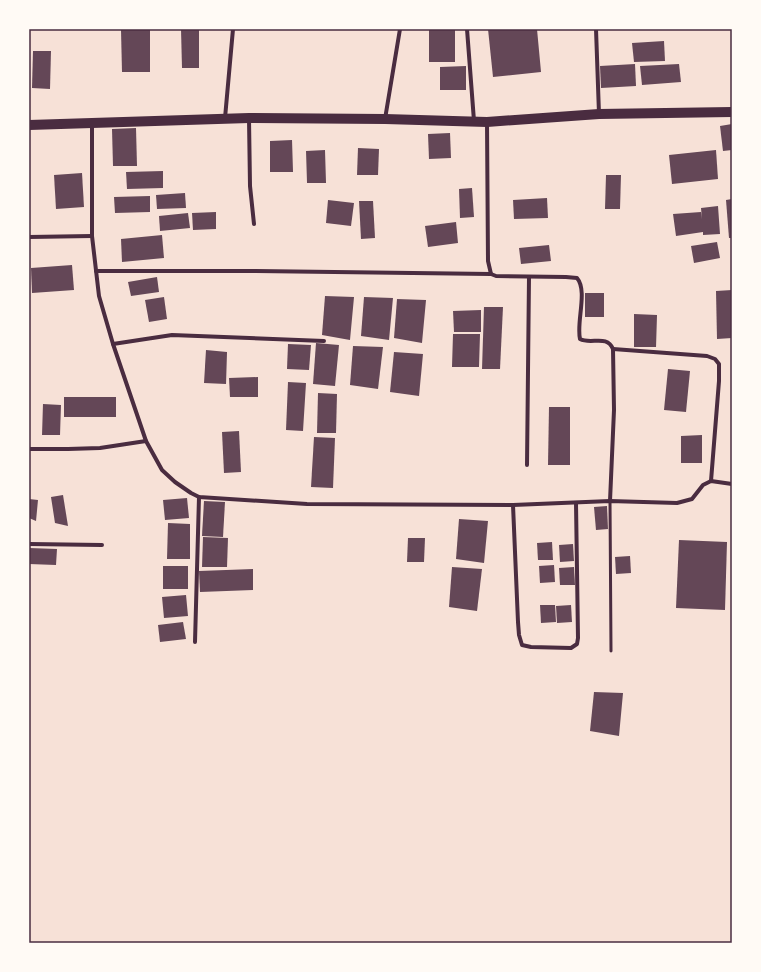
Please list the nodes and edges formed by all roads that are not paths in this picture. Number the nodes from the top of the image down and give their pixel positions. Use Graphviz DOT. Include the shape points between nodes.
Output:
graph roads {
  1 [pos="233,29"];
  2 [pos="400,29"];
  3 [pos="467,29"];
  4 [pos="596,29"];
  5 [pos="732,112"];
  6 [pos="598,114"];
  7 [pos="249,118"];
  8 [pos="225,119"];
  9 [pos="386,119"];
  10 [pos="474,122"];
  11 [pos="487,122"];
  12 [pos="92,124"];
  13 [pos="29,125"];
  14 [pos="254,224"];
  15 [pos="92,236"];
  16 [pos="29,237"];
  17 [pos="96,271"];
  18 [pos="492,274"];
  19 [pos="529,277"];
  20 [pos="324,341"];
  21 [pos="113,344"];
  22 [pos="612,349"];
  23 [pos="146,441"];
  24 [pos="29,449"];
  25 [pos="527,465"];
  26 [pos="711,481"];
  27 [pos="732,484"];
  28 [pos="199,497"];
  29 [pos="610,501"];
  30 [pos="576,503"];
  31 [pos="514,505"];
  32 [pos="29,544"];
  33 [pos="102,545"];
  34 [pos="195,642"];
  35 [pos="611,651"];
  1 -- 8 [label="street"];
  2 -- 9 [label="street"];
  3 -- 10 [label="street"];
  4 -- 6 [label="street"];
  5 -- 6 [label="main road"];
  6 -- 11 [label="main road"];
  7 -- 8 [label="main road"];
  7 -- 9 [label="main road"];
  7 -- 14 [label="street" via="250,186"];
  8 -- 12 [label="main road"];
  9 -- 10 [label="main road"];
  10 -- 11 [label="main road"];
  11 -- 18 [label="street" via="488,261"];
  12 -- 13 [label="main road"];
  12 -- 15 [label="street"];
  15 -- 16 [label="street"];
  15 -- 17 [label="street"];
  17 -- 18 [label="street"];
  17 -- 21 [label="street" via="99,296"];
  18 -- 19 [label="street"];
  19 -- 22 [label="street" via="577,278 581,284 580,339 608,341"];
  19 -- 25 [label="street"];
  20 -- 21 [label="street" via="172,335"];
  21 -- 23 [label="street"];
  22 -- 26 [label="street" via="707,356 716,359 719,364 719,381"];
  22 -- 29 [label="street" via="614,410"];
  23 -- 24 [label="street" via="100,448"];
  23 -- 28 [label="street" via="162,470 175,482"];
  26 -- 27 [label="street"];
  26 -- 29 [label="street" via="703,485 692,499 677,503"];
  28 -- 31 [label="street" via="307,504"];
  28 -- 34 [label="street"];
  29 -- 30 [label="street"];
  29 -- 35 [label="lane"];
  30 -- 31 [label="street"];
  30 -- 31 [label="street" via="578,638 577,644 571,648 522,645 518,622"];
  32 -- 33 [label="street"];
}
